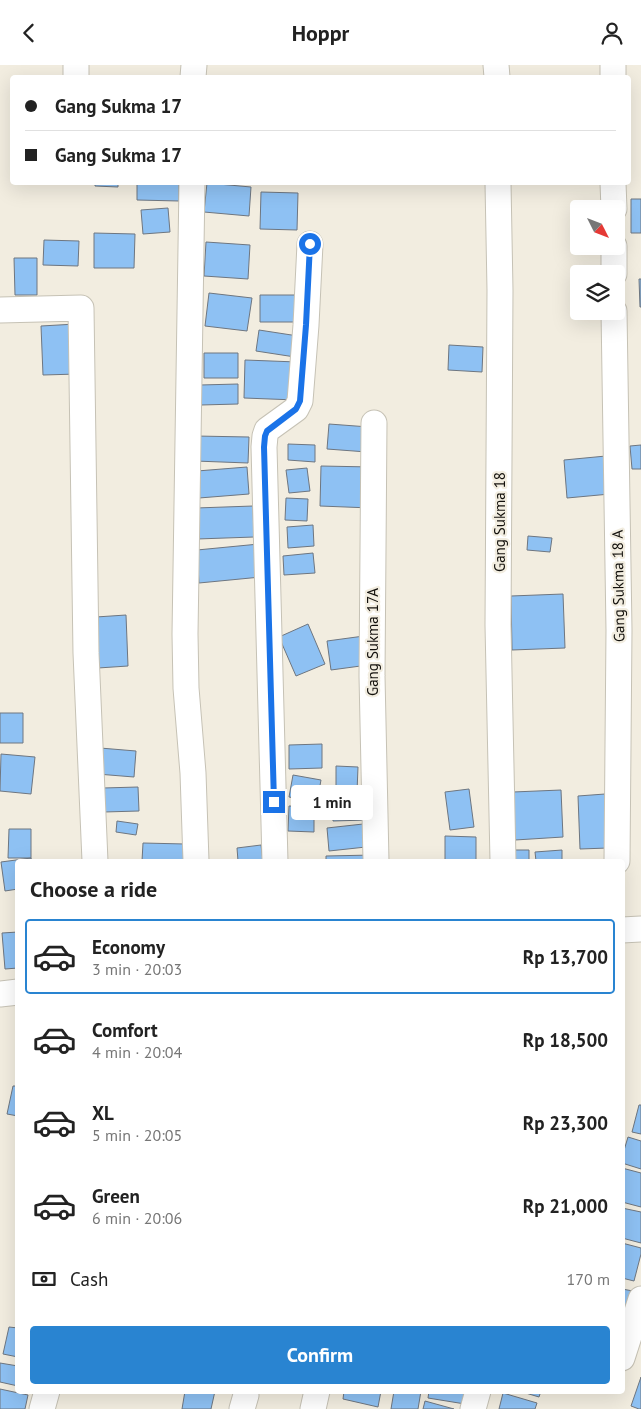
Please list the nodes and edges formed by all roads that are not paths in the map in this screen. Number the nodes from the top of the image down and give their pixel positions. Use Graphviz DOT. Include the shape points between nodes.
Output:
graph roads {
  1 [pos="192,185"];
  2 [pos="498,185"];
  3 [pos="613,185"];
  4 [pos="614,200"];
  5 [pos="310,244"];
  6 [pos="0,310"];
  7 [pos="614,320"];
  8 [pos="374,423"];
  9 [pos="94,859"];
  10 [pos="196,859"];
  11 [pos="275,859"];
  12 [pos="376,859"];
  13 [pos="502,859"];
  14 [pos="617,859"];
  15 [pos="641,929"];
  16 [pos="625,930"];
  17 [pos="15,992"];
  18 [pos="0,994"];
  19 [pos="641,1299"];
  20 [pos="625,1349"];
  21 [pos="46,1394"];
  22 [pos="316,1394"];
  23 [pos="477,1394"];
  24 [pos="42,1409"];
  25 [pos="313,1409"];
  26 [pos="473,1409"];
  1 -- 10 [label="street" via="185,634"];
  2 -- 13 [label="street, Gang Sukma 18" via="498,625"];
  3 -- 4 [label="street"];
  5 -- 11 [label="street" via="300,401 296,409 267,431 264,447"];
  6 -- 9 [label="street" via="81,308 86,653"];
  7 -- 14 [label="street, Gang Sukma 18 A" via="619,630"];
  8 -- 12 [label="street, Gang Sukma 17A" via="372,676"];
  15 -- 16 [label="street"];
  17 -- 18 [label="street"];
  19 -- 20 [label="street"];
  21 -- 24 [label="street"];
  22 -- 25 [label="street"];
  23 -- 26 [label="street"];
}
